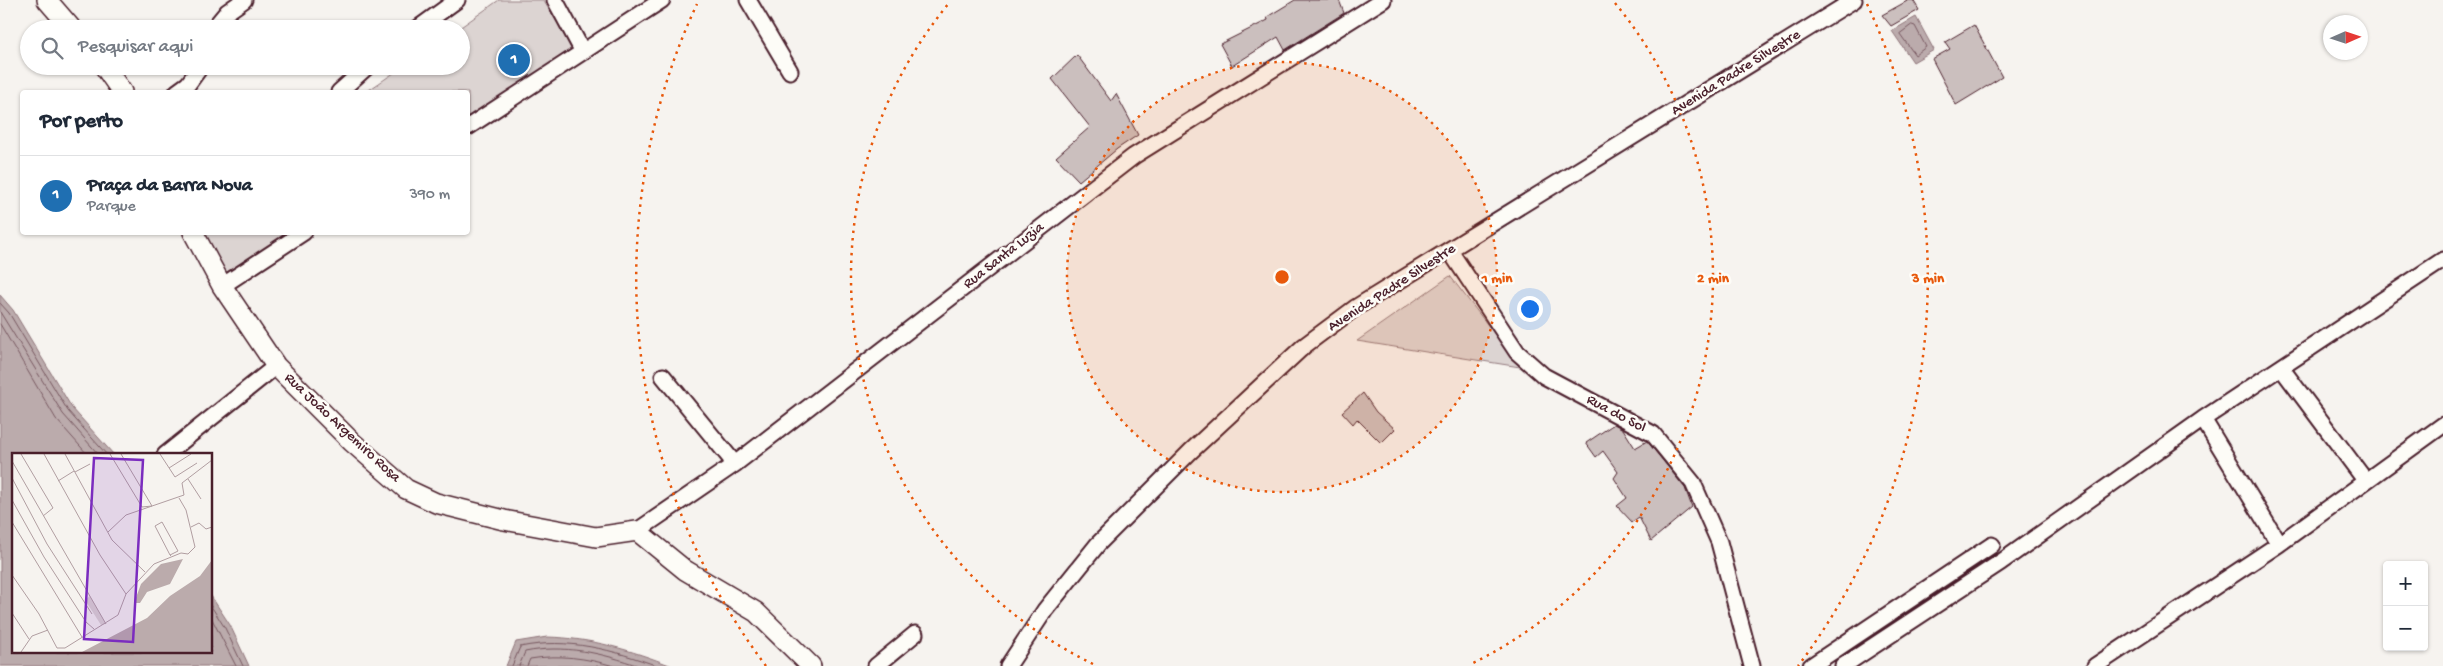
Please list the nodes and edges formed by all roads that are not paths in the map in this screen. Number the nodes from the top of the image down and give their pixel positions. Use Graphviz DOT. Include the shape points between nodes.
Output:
graph roads {
  1 [pos="47,0"];
  2 [pos="244,0"];
  3 [pos="457,0"];
  4 [pos="555,0"];
  5 [pos="662,0"];
  6 [pos="748,0"];
  7 [pos="1383,0"];
  8 [pos="1854,0"];
  9 [pos="64,20"];
  10 [pos="220,20"];
  11 [pos="429,20"];
  12 [pos="583,52"];
  13 [pos="790,71"];
  14 [pos="110,75"];
  15 [pos="194,75"];
  16 [pos="358,75"];
  17 [pos="121,90"];
  18 [pos="180,90"];
  19 [pos="341,90"];
  20 [pos="470,126"];
  21 [pos="195,235"];
  22 [pos="299,235"];
  23 [pos="1450,251"];
  24 [pos="2443,260"];
  25 [pos="222,286"];
  26 [pos="276,366"];
  27 [pos="2282,369"];
  28 [pos="663,376"];
  29 [pos="2203,419"];
  30 [pos="2443,425"];
  31 [pos="167,453"];
  32 [pos="735,464"];
  33 [pos="2365,480"];
  34 [pos="637,531"];
  35 [pos="2279,544"];
  36 [pos="1992,545"];
  37 [pos="915,634"];
  38 [pos="811,666"];
  39 [pos="876,666"];
  40 [pos="1008,666"];
  41 [pos="1752,666"];
  42 [pos="1811,666"];
  43 [pos="1842,666"];
  44 [pos="2096,666"];
  1 -- 9 [label="street"];
  2 -- 10 [label="street"];
  3 -- 11 [label="street"];
  4 -- 12 [label="street"];
  5 -- 12 [label="street"];
  6 -- 13 [label="street"];
  7 -- 32 [label="street, Rua Santa Luzia" via="1134,156"];
  8 -- 23 [label="street, Avenida Padre Silvestre"];
  12 -- 20 [label="street"];
  14 -- 17 [label="street"];
  15 -- 18 [label="street"];
  16 -- 19 [label="street"];
  21 -- 25 [label="street, Rua João Argemiro Rosa"];
  22 -- 25 [label="street"];
  23 -- 40 [label="street, Avenida Padre Silvestre" via="1355,308 1304,346 1191,450 1098,544 1045,610"];
  23 -- 41 [label="street, Rua do Sol" via="1517,352 1544,376 1653,434 1693,483 1719,542"];
  24 -- 27 [label="street"];
  25 -- 26 [label="street, Rua João Argemiro Rosa"];
  26 -- 31 [label="street"];
  26 -- 34 [label="street, Rua João Argemiro Rosa" via="379,466 406,489 436,503 596,537"];
  27 -- 29 [label="street"];
  27 -- 33 [label="street"];
  28 -- 32 [label="street"];
  29 -- 35 [label="street"];
  29 -- 43 [label="street" via="2001,562"];
  30 -- 33 [label="street"];
  32 -- 34 [label="street, Rua Santa Luzia"];
  33 -- 35 [label="street"];
  34 -- 38 [label="street" via="685,570 756,612"];
  35 -- 44 [label="street"];
  36 -- 42 [label="street"];
  37 -- 39 [label="street"];
}
